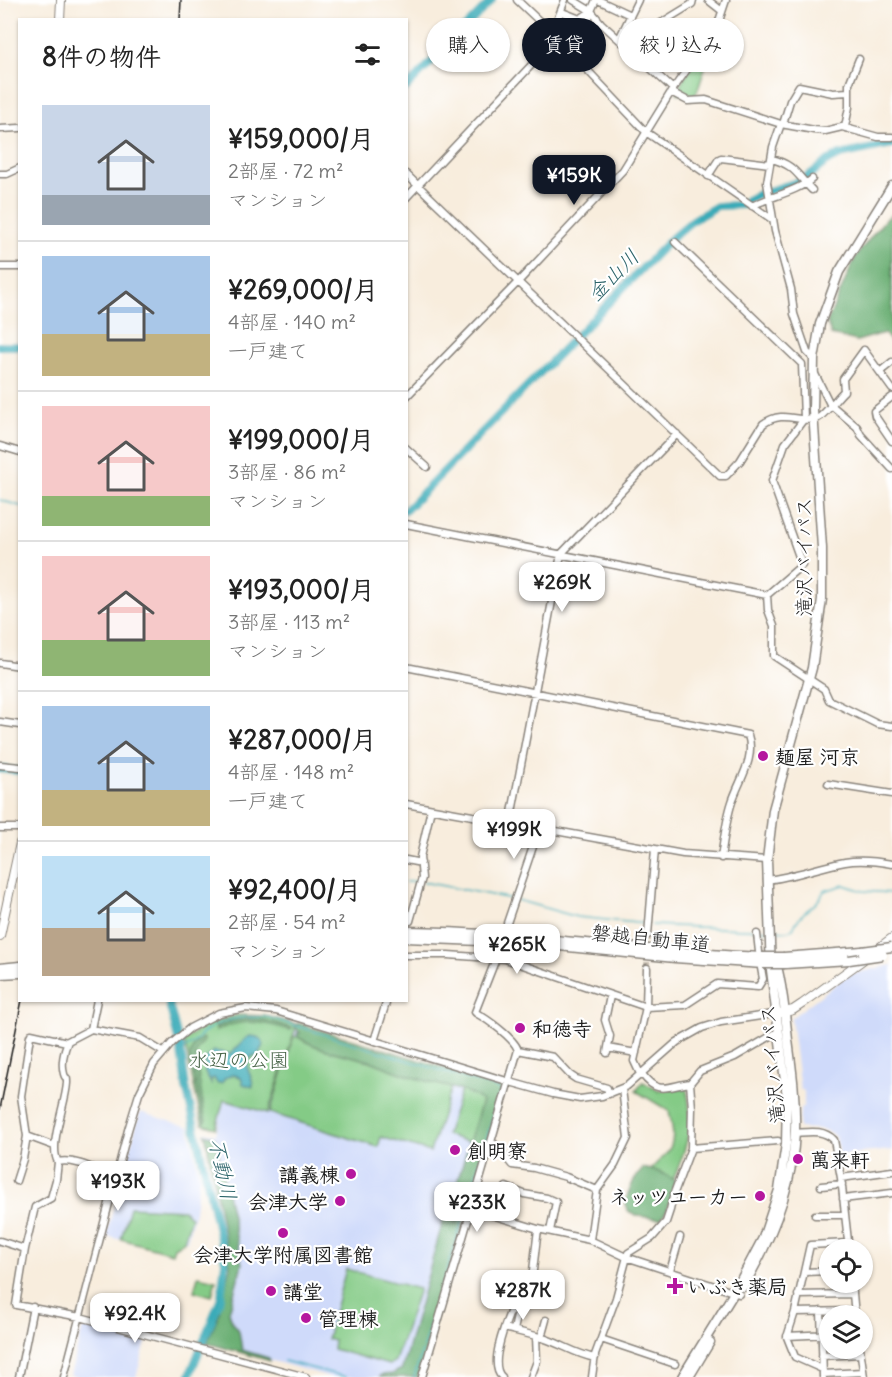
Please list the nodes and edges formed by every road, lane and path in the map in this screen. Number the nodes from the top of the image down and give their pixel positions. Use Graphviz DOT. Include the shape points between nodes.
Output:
graph roads {
  1 [pos="61,0"];
  2 [pos="517,0"];
  3 [pos="565,0"];
  4 [pos="573,0"];
  5 [pos="597,0"];
  6 [pos="638,0"];
  7 [pos="693,0"];
  8 [pos="708,0"];
  9 [pos="726,0"];
  10 [pos="591,11"];
  11 [pos="722,11"];
  12 [pos="562,12"];
  13 [pos="630,15"];
  14 [pos="60,18"];
  15 [pos="536,18"];
  16 [pos="560,18"];
  17 [pos="589,18"];
  18 [pos="629,18"];
  19 [pos="669,18"];
  20 [pos="618,38"];
  21 [pos="859,59"];
  22 [pos="522,71"];
  23 [pos="589,72"];
  24 [pos="653,72"];
  25 [pos="672,91"];
  26 [pos="848,92"];
  27 [pos="782,124"];
  28 [pos="845,127"];
  29 [pos="18,128"];
  30 [pos="0,129"];
  31 [pos="646,132"];
  32 [pos="892,137"];
  33 [pos="770,161"];
  34 [pos="18,169"];
  35 [pos="0,174"];
  36 [pos="408,176"];
  37 [pos="708,176"];
  38 [pos="812,179"];
  39 [pos="806,184"];
  40 [pos="419,185"];
  41 [pos="892,186"];
  42 [pos="812,190"];
  43 [pos="408,196"];
  44 [pos="770,197"];
  45 [pos="752,206"];
  46 [pos="773,220"];
  47 [pos="675,242"];
  48 [pos="0,267"];
  49 [pos="18,267"];
  50 [pos="519,281"];
  51 [pos="814,359"];
  52 [pos="892,362"];
  53 [pos="813,371"];
  54 [pos="881,371"];
  55 [pos="892,389"];
  56 [pos="408,395"];
  57 [pos="892,398"];
  58 [pos="830,404"];
  59 [pos="804,419"];
  60 [pos="813,419"];
  61 [pos="677,434"];
  62 [pos="892,441"];
  63 [pos="0,446"];
  64 [pos="408,450"];
  65 [pos="18,451"];
  66 [pos="427,467"];
  67 [pos="892,469"];
  68 [pos="408,524"];
  69 [pos="561,554"];
  70 [pos="767,595"];
  71 [pos="0,663"];
  72 [pos="18,666"];
  73 [pos="408,667"];
  74 [pos="808,679"];
  75 [pos="535,692"];
  76 [pos="0,722"];
  77 [pos="18,725"];
  78 [pos="892,726"];
  79 [pos="0,765"];
  80 [pos="18,767"];
  81 [pos="828,784"];
  82 [pos="892,794"];
  83 [pos="408,804"];
  84 [pos="431,809"];
  85 [pos="510,824"];
  86 [pos="0,828"];
  87 [pos="18,828"];
  88 [pos="539,829"];
  89 [pos="655,849"];
  90 [pos="18,852"];
  91 [pos="721,858"];
  92 [pos="408,860"];
  93 [pos="767,860"];
  94 [pos="420,863"];
  95 [pos="892,864"];
  96 [pos="767,880"];
  97 [pos="410,921"];
  98 [pos="507,923"];
  99 [pos="408,931"];
  100 [pos="757,934"];
  101 [pos="648,935"];
  102 [pos="0,936"];
  103 [pos="408,938"];
  104 [pos="892,938"];
  105 [pos="892,947"];
  106 [pos="498,954"];
  107 [pos="888,954"];
  108 [pos="408,955"];
  109 [pos="761,960"];
  110 [pos="784,960"];
  111 [pos="18,966"];
  112 [pos="0,968"];
  113 [pos="647,968"];
  114 [pos="18,973"];
  115 [pos="0,974"];
  116 [pos="610,996"];
  117 [pos="97,1002"];
  118 [pos="386,1002"];
  119 [pos="646,1007"];
  120 [pos="781,1013"];
  121 [pos="91,1029"];
  122 [pos="776,1033"];
  123 [pos="374,1041"];
  124 [pos="67,1042"];
  125 [pos="518,1050"];
  126 [pos="163,1052"];
  127 [pos="636,1053"];
  128 [pos="641,1075"];
  129 [pos="510,1082"];
  130 [pos="690,1083"];
  131 [pos="622,1089"];
  132 [pos="609,1094"];
  133 [pos="795,1133"];
  134 [pos="27,1136"];
  135 [pos="778,1141"];
  136 [pos="491,1143"];
  137 [pos="54,1146"];
  138 [pos="691,1148"];
  139 [pos="57,1162"];
  140 [pos="117,1168"];
  141 [pos="892,1171"];
  142 [pos="16,1181"];
  143 [pos="841,1181"];
  144 [pos="506,1186"];
  145 [pos="821,1186"];
  146 [pos="597,1190"];
  147 [pos="892,1193"];
  148 [pos="843,1199"];
  149 [pos="472,1209"];
  150 [pos="815,1215"];
  151 [pos="845,1215"];
  152 [pos="538,1229"];
  153 [pos="550,1231"];
  154 [pos="680,1237"];
  155 [pos="848,1239"];
  156 [pos="590,1240"];
  157 [pos="0,1241"];
  158 [pos="819,1245"];
  159 [pos="25,1249"];
  160 [pos="626,1257"];
  161 [pos="670,1271"];
  162 [pos="819,1271"];
  163 [pos="804,1272"];
  164 [pos="737,1293"];
  165 [pos="853,1293"];
  166 [pos="798,1295"];
  167 [pos="528,1304"];
  168 [pos="854,1305"];
  169 [pos="33,1307"];
  170 [pos="512,1307"];
  171 [pos="819,1311"];
  172 [pos="518,1312"];
  173 [pos="795,1312"];
  174 [pos="80,1317"];
  175 [pos="546,1320"];
  176 [pos="504,1328"];
  177 [pos="514,1330"];
  178 [pos="819,1334"];
  179 [pos="787,1336"];
  180 [pos="538,1337"];
  181 [pos="601,1340"];
  182 [pos="595,1358"];
  183 [pos="861,1359"];
  184 [pos="675,1364"];
  185 [pos="822,1373"];
  186 [pos="863,1374"];
  187 [pos="19,1377"];
  188 [pos="64,1377"];
  189 [pos="306,1377"];
  190 [pos="422,1377"];
  191 [pos="502,1377"];
  192 [pos="531,1377"];
  193 [pos="592,1377"];
  194 [pos="682,1377"];
  195 [pos="688,1377"];
  1 -- 14 [label="main road"];
  2 -- 15 [label="street"];
  3 -- 12 [label="street"];
  4 -- 10 [label="street"];
  5 -- 10 [label="street"];
  5 -- 13 [label="street"];
  6 -- 13 [label="street"];
  7 -- 19 [label="street"];
  8 -- 11 [label="street"];
  9 -- 11 [label="street"];
  10 -- 12 [label="street" via="584,19"];
  10 -- 17 [label="street"];
  10 -- 20 [label="street"];
  11 -- 25 [label="street" via="710,37"];
  12 -- 16 [label="street"];
  13 -- 18 [label="street"];
  21 -- 26 [label="street"];
  22 -- 40 [label="street"];
  23 -- 31 [label="street"];
  24 -- 25 [label="street"];
  25 -- 27 [label="street" via="688,101 706,100"];
  25 -- 31 [label="street"];
  26 -- 27 [label="street" via="799,86"];
  26 -- 28 [label="street"];
  27 -- 28 [label="street" via="822,131"];
  27 -- 33 [label="street"];
  28 -- 32 [label="street"];
  29 -- 30 [label="street"];
  31 -- 37 [label="street"];
  31 -- 50 [label="street" via="623,170"];
  33 -- 37 [label="street" via="721,158"];
  33 -- 39 [label="street" via="796,171"];
  33 -- 44 [label="street"];
  34 -- 35 [label="street"];
  36 -- 40 [label="street"];
  37 -- 45 [label="street"];
  38 -- 39 [label="street"];
  39 -- 42 [label="street"];
  39 -- 44 [label="street"];
  40 -- 43 [label="street"];
  40 -- 50 [label="street"];
  41 -- 51 [label="highway, 滝沢バイパス" via="839,272 821,318"];
  44 -- 45 [label="street"];
  44 -- 46 [label="street"];
  45 -- 46 [label="street"];
  46 -- 51 [label="street" via="794,314 807,352"];
  47 -- 59 [label="street" via="802,364"];
  48 -- 49 [label="street"];
  50 -- 56 [label="street"];
  50 -- 61 [label="street"];
  51 -- 53 [label="highway, 滝沢バイパス"];
  52 -- 54 [label="street"];
  53 -- 58 [label="street"];
  53 -- 60 [label="highway, 滝沢バイパス"];
  54 -- 55 [label="street"];
  54 -- 58 [label="street" via="864,350 843,379 844,391"];
  57 -- 62 [label="street" via="874,411"];
  58 -- 60 [label="street" via="825,414"];
  58 -- 67 [label="street" via="857,427"];
  59 -- 60 [label="street"];
  59 -- 61 [label="street" via="784,416 767,421 740,461 723,477"];
  59 -- 70 [label="street" via="785,444 772,481 802,565"];
  60 -- 74 [label="highway, 滝沢バイパス" via="823,577 818,636"];
  61 -- 69 [label="street"];
  63 -- 65 [label="street"];
  64 -- 66 [label="street"];
  68 -- 69 [label="street"];
  69 -- 70 [label="street"];
  69 -- 75 [label="street"];
  70 -- 74 [label="street" via="774,626 774,656"];
  71 -- 72 [label="street"];
  73 -- 75 [label="street"];
  74 -- 78 [label="street" via="824,689 829,700 877,724"];
  74 -- 93 [label="highway, 滝沢バイパス" via="773,810"];
  75 -- 85 [label="street"];
  75 -- 91 [label="street" via="748,735 749,757 732,801"];
  76 -- 77 [label="street"];
  79 -- 80 [label="street"];
  81 -- 82 [label="street"];
  83 -- 84 [label="street"];
  84 -- 85 [label="street"];
  84 -- 94 [label="street"];
  85 -- 88 [label="street"];
  86 -- 87 [label="street"];
  88 -- 89 [label="street"];
  88 -- 98 [label="street"];
  89 -- 91 [label="street"];
  89 -- 101 [label="street"];
  90 -- 102 [label="main road"];
  91 -- 93 [label="street"];
  92 -- 94 [label="street"];
  93 -- 96 [label="highway, 滝沢バイパス"];
  94 -- 97 [label="street" via="420,886"];
  95 -- 96 [label="street" via="845,862"];
  96 -- 120 [label="highway, 滝沢バイパス"];
  99 -- 109 [label="highway, 磐越自動車道" via="498,934"];
  100 -- 109 [label="street"];
  103 -- 109 [label="highway, 磐越自動車道" via="530,943 687,959"];
  104 -- 120 [label="main road" via="802,1004"];
  105 -- 110 [label="highway, 磐越自動車道, bridge"];
  106 -- 108 [label="street"];
  106 -- 116 [label="street"];
  106 -- 125 [label="street" via="475,1012 507,1035"];
  107 -- 110 [label="highway, 磐越自動車道, bridge" via="849,960"];
  109 -- 110 [label="highway, 磐越自動車道, bridge"];
  109 -- 119 [label="street" via="763,979 758,987 717,984 685,1005"];
  111 -- 112 [label="highway"];
  113 -- 119 [label="street"];
  114 -- 115 [label="highway"];
  116 -- 119 [label="street"];
  116 -- 127 [label="street" via="605,1020 610,1036 608,1050"];
  117 -- 121 [label="street"];
  118 -- 123 [label="street"];
  119 -- 127 [label="street"];
  120 -- 128 [label="street" via="715,1023 695,1031"];
  120 -- 133 [label="highway, 滝沢バイパス" via="795,1092"];
  120 -- 164 [label="highway, 滝沢バイパス" via="787,1097 785,1153 771,1216"];
  121 -- 124 [label="street"];
  121 -- 126 [label="street" via="140,1038"];
  122 -- 130 [label="street" via="735,1057 700,1071"];
  123 -- 126 [label="street" via="276,1011 252,1008 219,1013 182,1035"];
  123 -- 129 [label="street"];
  124 -- 134 [label="street" via="30,1036 21,1096"];
  124 -- 137 [label="street" via="63,1055 67,1081"];
  125 -- 129 [label="street"];
  125 -- 132 [label="street" via="553,1057 576,1079 607,1088"];
  126 -- 140 [label="street" via="139,1094"];
  127 -- 128 [label="street" via="635,1066"];
  128 -- 130 [label="street" via="661,1089"];
  128 -- 131 [label="street"];
  129 -- 132 [label="street" via="575,1099"];
  129 -- 136 [label="street"];
  130 -- 138 [label="street"];
  131 -- 132 [label="street"];
  131 -- 146 [label="street" via="628,1138"];
  133 -- 143 [label="street" via="820,1132 832,1137"];
  133 -- 164 [label="highway, 滝沢バイパス" via="787,1185 776,1221 763,1252"];
  134 -- 137 [label="street"];
  134 -- 142 [label="street"];
  135 -- 138 [label="street"];
  136 -- 146 [label="street" via="512,1165 566,1177"];
  136 -- 149 [label="street"];
  137 -- 139 [label="street"];
  138 -- 160 [label="street" via="666,1222"];
  139 -- 140 [label="street" via="84,1165 104,1173"];
  139 -- 159 [label="street" via="51,1198 35,1206"];
  140 -- 174 [label="street"];
  141 -- 143 [label="street"];
  143 -- 145 [label="street"];
  143 -- 148 [label="street"];
  144 -- 153 [label="street" via="556,1202"];
  146 -- 156 [label="street"];
  147 -- 148 [label="street"];
  148 -- 151 [label="street"];
  149 -- 152 [label="street"];
  149 -- 190 [label="street"];
  150 -- 151 [label="street"];
  151 -- 155 [label="street"];
  152 -- 153 [label="street"];
  152 -- 167 [label="street"];
  153 -- 156 [label="street"];
  154 -- 161 [label="street"];
  156 -- 160 [label="street"];
  157 -- 159 [label="street"];
  158 -- 163 [label="street" via="810,1245"];
  159 -- 169 [label="street" via="16,1305"];
  160 -- 161 [label="street"];
  160 -- 181 [label="street"];
  161 -- 164 [label="street"];
  162 -- 163 [label="street"];
  163 -- 166 [label="street"];
  164 -- 194 [label="highway, 滝沢バイパス"];
  164 -- 195 [label="highway, 滝沢バイパス"];
  165 -- 166 [label="street"];
  165 -- 168 [label="street"];
  166 -- 173 [label="street"];
  169 -- 174 [label="street"];
  169 -- 187 [label="street"];
  170 -- 176 [label="street"];
  171 -- 173 [label="street"];
  172 -- 177 [label="street"];
  173 -- 179 [label="street"];
  174 -- 188 [label="street"];
  174 -- 189 [label="street" via="271,1372"];
  175 -- 180 [label="street"];
  176 -- 177 [label="street"];
  176 -- 191 [label="street" via="497,1367"];
  177 -- 180 [label="street"];
  178 -- 179 [label="street"];
  179 -- 185 [label="street" via="795,1357"];
  180 -- 182 [label="street"];
  180 -- 192 [label="street" via="537,1361"];
  181 -- 182 [label="street"];
  181 -- 184 [label="street"];
  182 -- 193 [label="street"];
  183 -- 186 [label="street"];
  185 -- 186 [label="street"];
}
